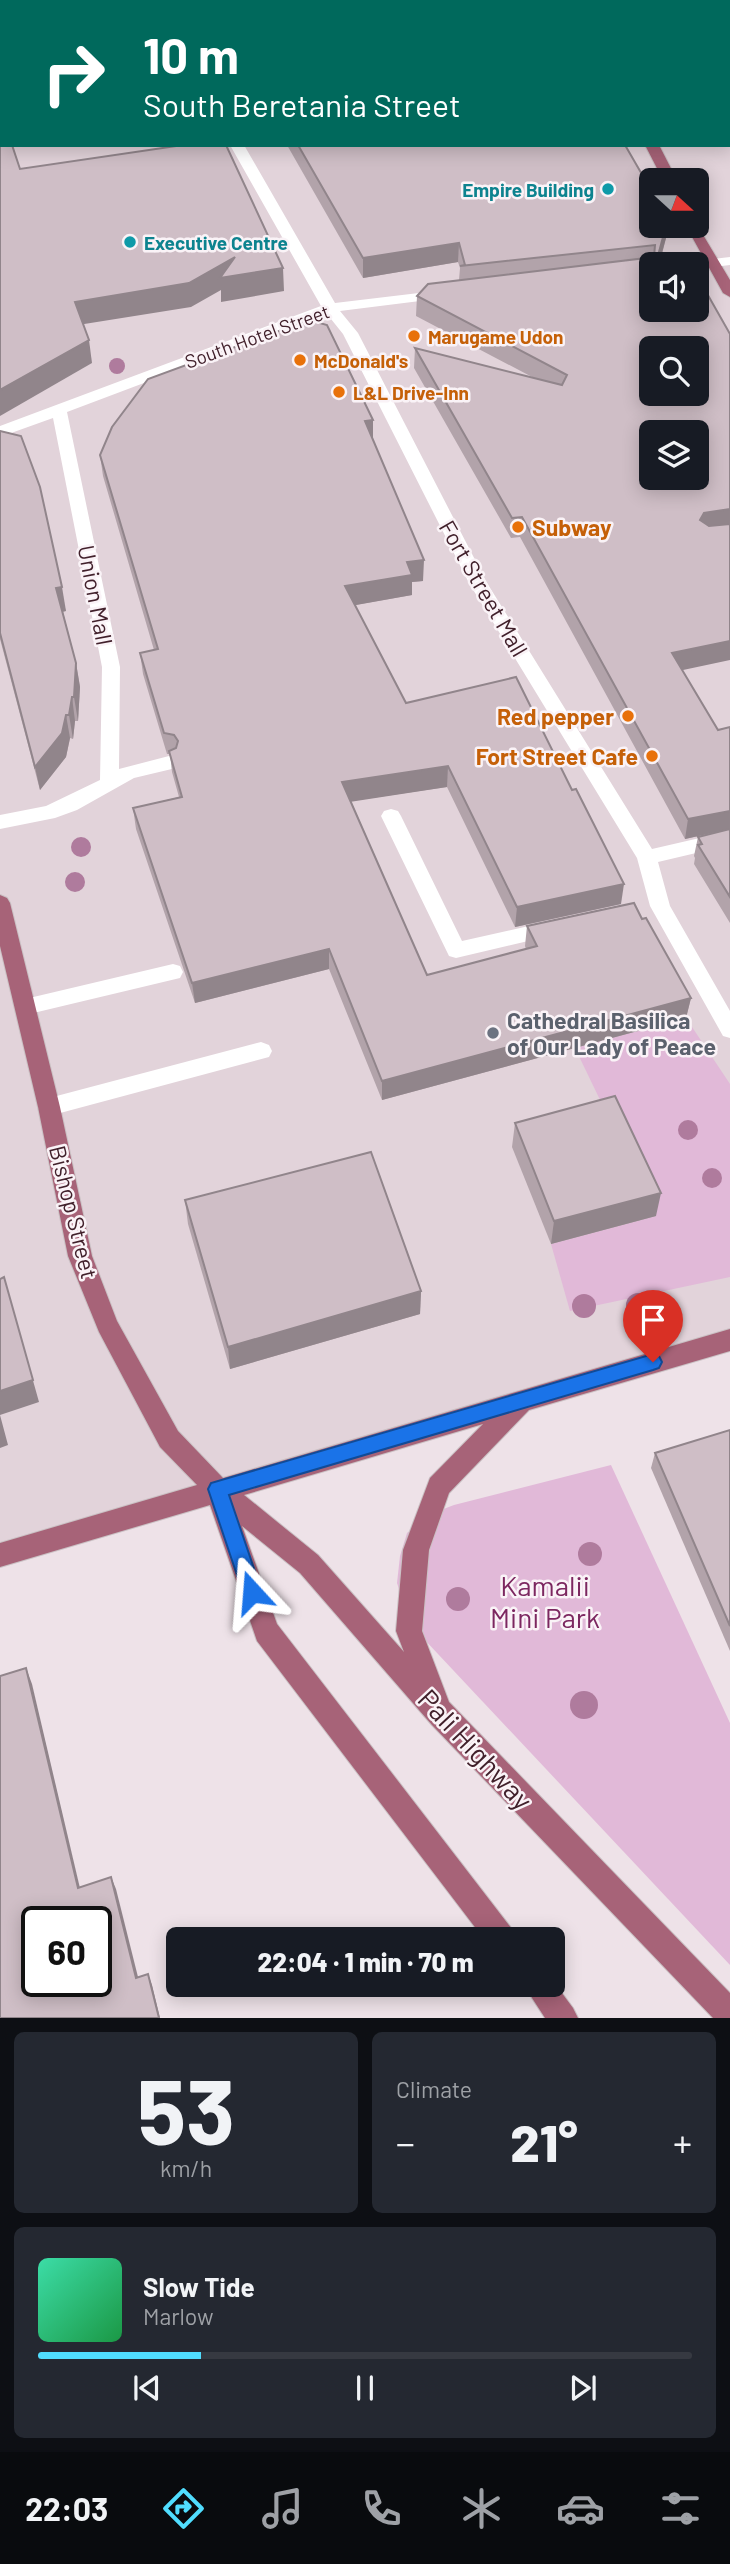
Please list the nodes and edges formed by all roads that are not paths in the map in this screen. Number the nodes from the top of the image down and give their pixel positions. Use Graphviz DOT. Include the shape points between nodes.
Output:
graph roads {
  1 [pos="238,147"];
  2 [pos="653,147"];
  3 [pos="664,168"];
  4 [pos="730,261"];
  5 [pos="709,263"];
  6 [pos="709,270"];
  7 [pos="464,292"];
  8 [pos="730,293"];
  9 [pos="330,307"];
  10 [pos="60,410"];
  11 [pos="0,432"];
  12 [pos="169,763"];
  13 [pos="109,783"];
  14 [pos="391,816"];
  15 [pos="0,822"];
  16 [pos="730,838"];
  17 [pos="647,856"];
  18 [pos="0,903"];
  19 [pos="565,927"];
  20 [pos="173,972"];
  21 [pos="25,1007"];
  22 [pos="730,1030"];
  23 [pos="261,1051"];
  24 [pos="49,1107"];
  25 [pos="730,1340"];
  26 [pos="524,1400"];
  27 [pos="217,1489"];
  28 [pos="0,1555"];
  29 [pos="442,1715"];
  30 [pos="493,1927"];
  31 [pos="547,1997"];
  32 [pos="730,2014"];
  33 [pos="563,2018"];
  1 -- 9 [label="street, Fort Street Mall"];
  2 -- 3 [label="main road"];
  4 -- 5 [label="street"];
  6 -- 8 [label="main road"];
  7 -- 9 [label="street, South Hotel Street"];
  9 -- 10 [label="street, South Hotel Street"];
  9 -- 17 [label="street, Fort Street Mall" via="350,333 478,583"];
  10 -- 11 [label="street, South Hotel Street"];
  10 -- 13 [label="street, Union Mall" via="111,667"];
  12 -- 13 [label="street" via="129,772"];
  13 -- 15 [label="street" via="48,813"];
  14 -- 19 [label="street" via="456,950"];
  16 -- 17 [label="street"];
  17 -- 22 [label="street, Fort Street Mall" via="653,907"];
  18 -- 21 [label="main road, Bishop Street"];
  20 -- 21 [label="street"];
  21 -- 24 [label="main road, Bishop Street"];
  23 -- 24 [label="street"];
  24 -- 27 [label="main road, Bishop Street" via="80,1256 107,1325 169,1439"];
  25 -- 26 [label="main road"];
  26 -- 27 [label="main road"];
  26 -- 29 [label="main road" via="439,1486 416,1550 409,1631"];
  27 -- 28 [label="main road"];
  27 -- 29 [label="main road, Pali Highway" via="309,1564"];
  27 -- 30 [label="main road" via="266,1632"];
  29 -- 32 [label="main road, Pali Highway"];
  31 -- 33 [label="main road"];
}
